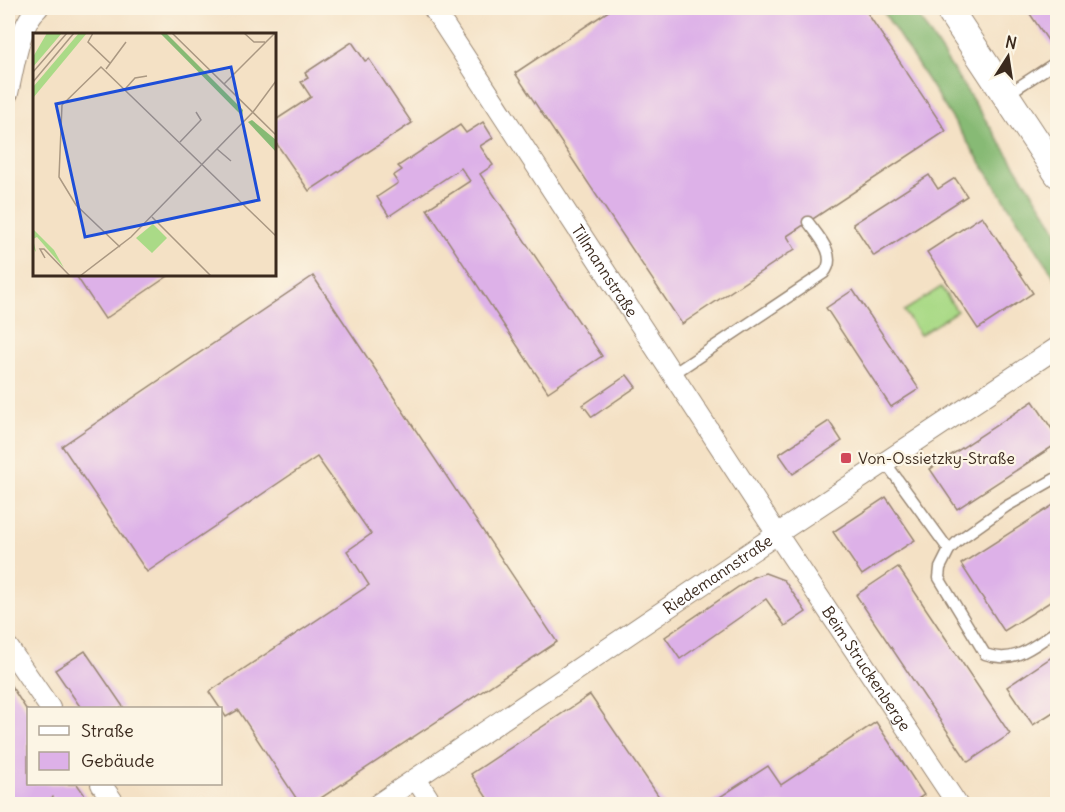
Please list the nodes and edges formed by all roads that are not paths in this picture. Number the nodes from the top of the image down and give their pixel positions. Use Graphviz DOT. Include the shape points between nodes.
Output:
graph roads {
  1 [pos="38,8"];
  2 [pos="433,8"];
  3 [pos="948,8"];
  4 [pos="1058,61"];
  5 [pos="8,93"];
  6 [pos="1006,96"];
  7 [pos="1058,174"];
  8 [pos="808,222"];
  9 [pos="1058,347"];
  10 [pos="673,374"];
  11 [pos="885,462"];
  12 [pos="1058,477"];
  13 [pos="777,534"];
  14 [pos="949,550"];
  15 [pos="1058,630"];
  16 [pos="8,647"];
  17 [pos="49,707"];
  18 [pos="416,780"];
  19 [pos="102,785"];
  20 [pos="115,804"];
  21 [pos="378,804"];
  22 [pos="432,804"];
  23 [pos="957,804"];
  1 -- 5 [label="street" via="22,36"];
  2 -- 10 [label="street, Tillmannstraße"];
  3 -- 6 [label="main road"];
  4 -- 6 [label="lane"];
  6 -- 7 [label="main road"];
  8 -- 10 [label="lane" via="828,252 830,263 824,273"];
  9 -- 11 [label="street, Riedemannstraße"];
  10 -- 13 [label="street, Tillmannstraße"];
  11 -- 13 [label="street, Riedemannstraße"];
  11 -- 14 [label="lane"];
  12 -- 14 [label="lane" via="1007,506"];
  13 -- 18 [label="street, Riedemannstraße"];
  13 -- 23 [label="street, Beim Struckenberge"];
  14 -- 15 [label="lane" via="939,578 985,654 996,658 1019,655"];
  16 -- 17 [label="street"];
  18 -- 21 [label="street, Riedemannstraße"];
  18 -- 22 [label="street"];
  19 -- 20 [label="street"];
}
